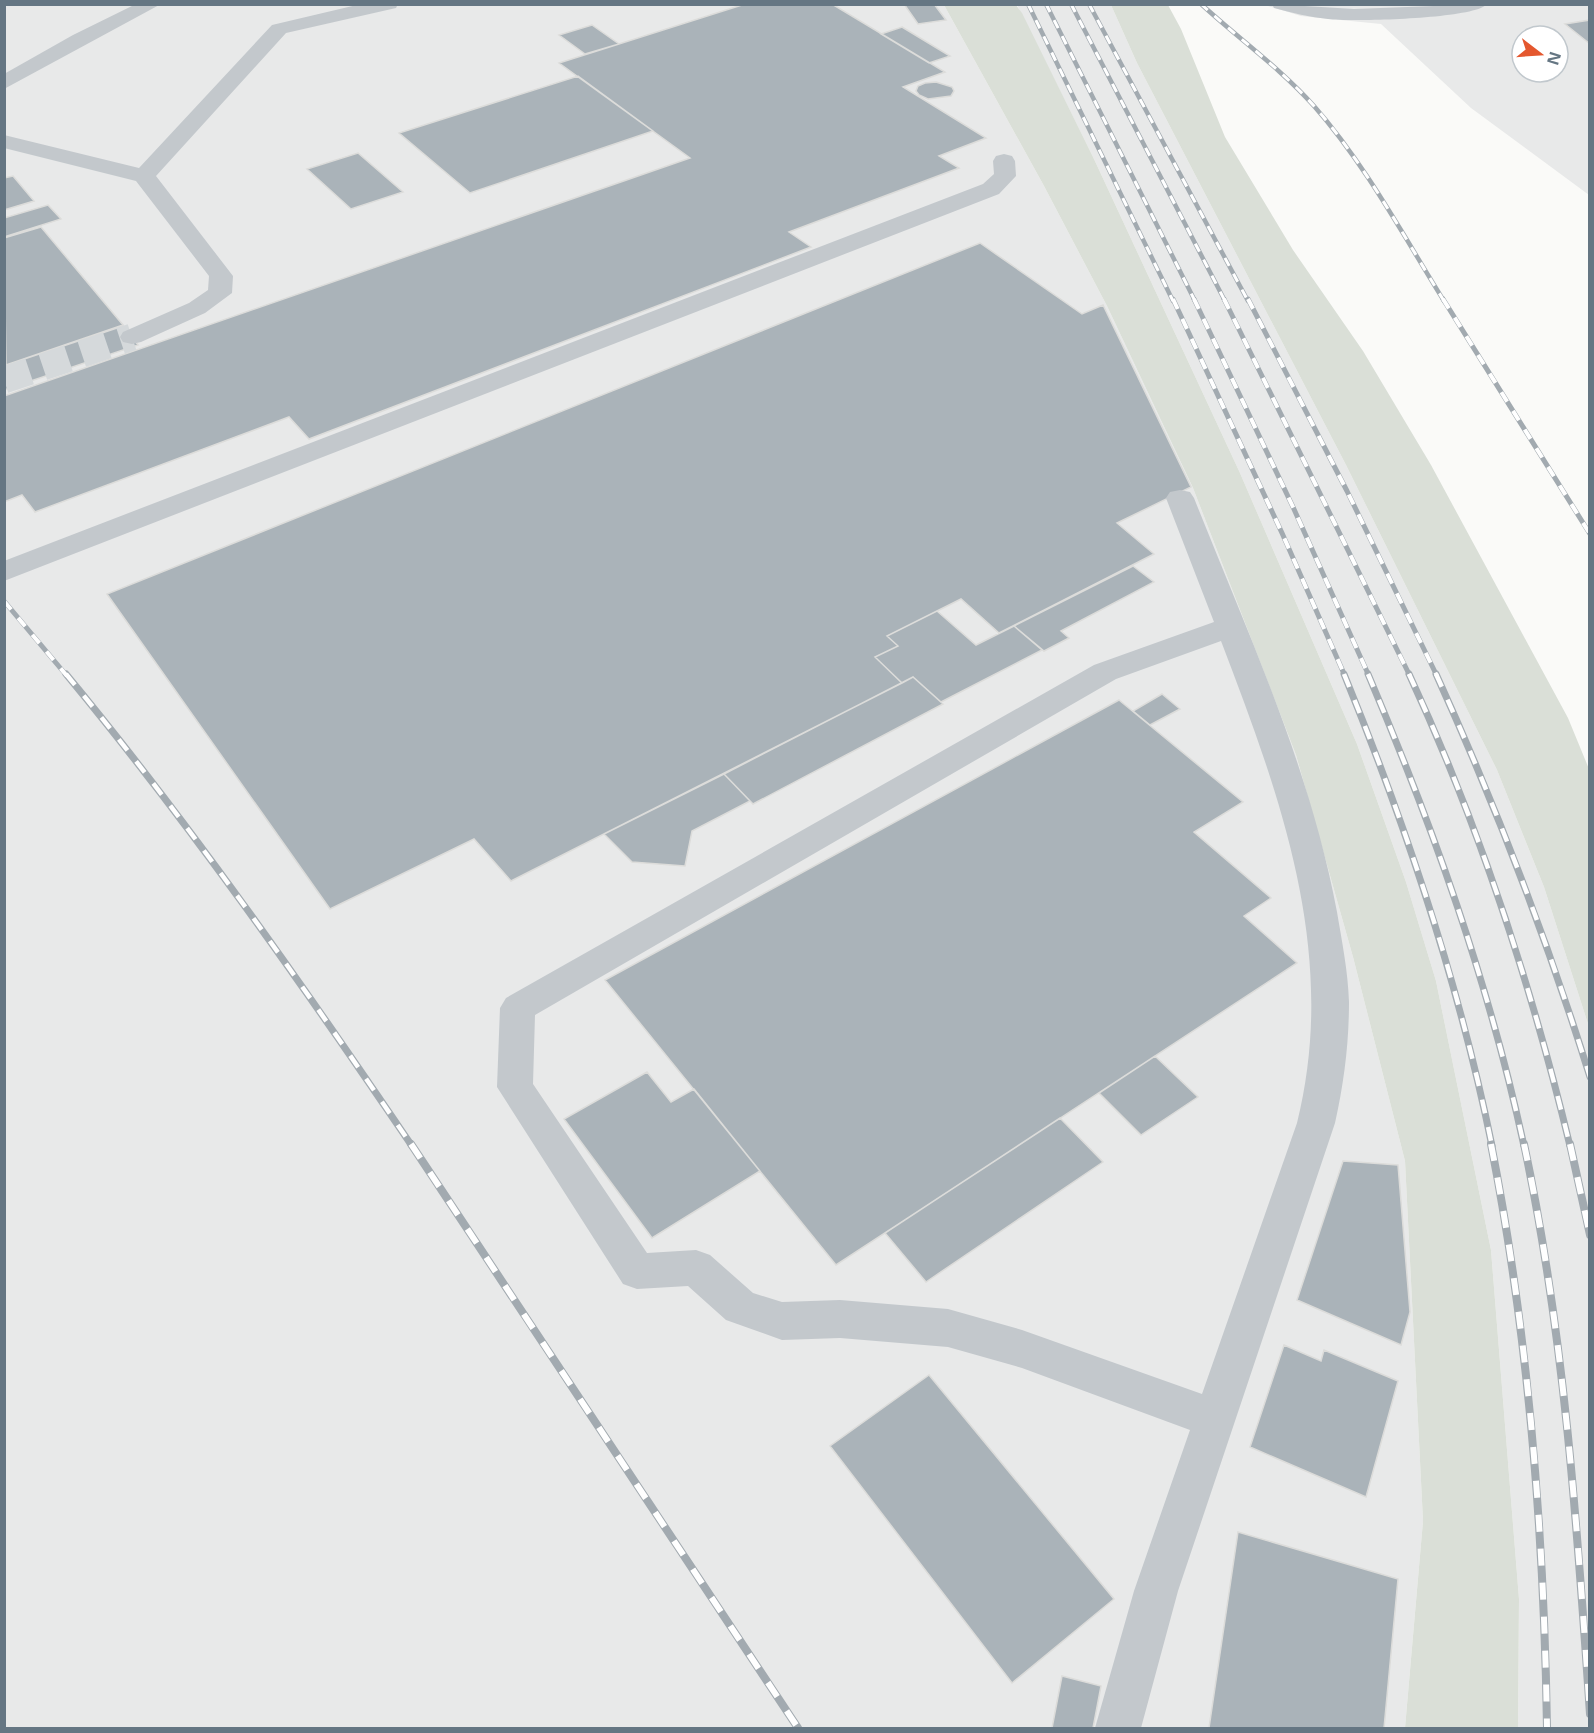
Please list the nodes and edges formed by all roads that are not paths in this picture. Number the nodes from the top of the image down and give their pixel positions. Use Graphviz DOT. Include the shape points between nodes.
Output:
graph roads {
  1 [pos="120,4"];
  2 [pos="152,4"];
  3 [pos="389,4"];
  4 [pos="1334,4"];
  5 [pos="1478,4"];
  6 [pos="1282,5"];
  7 [pos="4,71"];
  8 [pos="4,82"];
  9 [pos="4,141"];
  10 [pos="1004,161"];
  11 [pos="144,176"];
  12 [pos="132,337"];
  13 [pos="1180,498"];
  14 [pos="4,572"];
  15 [pos="1231,627"];
  16 [pos="1215,1419"];
  17 [pos="1118,1728"];
  1 -- 7 [label="lane"];
  2 -- 8 [label="lane"];
  3 -- 11 [label="lane" via="279,29"];
  4 -- 6 [label="lane"];
  5 -- 6 [label="lane" via="1374,16 1311,12"];
  9 -- 11 [label="lane"];
  10 -- 14 [label="lane" via="1005,176 991,189"];
  11 -- 12 [label="lane" via="220,276 220,293 197,308"];
  13 -- 15 [label="lane"];
  15 -- 16 [label="lane" via="1285,767 1313,873 1329,965 1331,1002 1326,1081 1316,1123"];
  15 -- 16 [label="lane" via="1105,672 518,1008 515,1087 637,1271 696,1268 740,1307 782,1321 840,1319 948,1328 1023,1349"];
  16 -- 17 [label="lane" via="1156,1591"];
}
